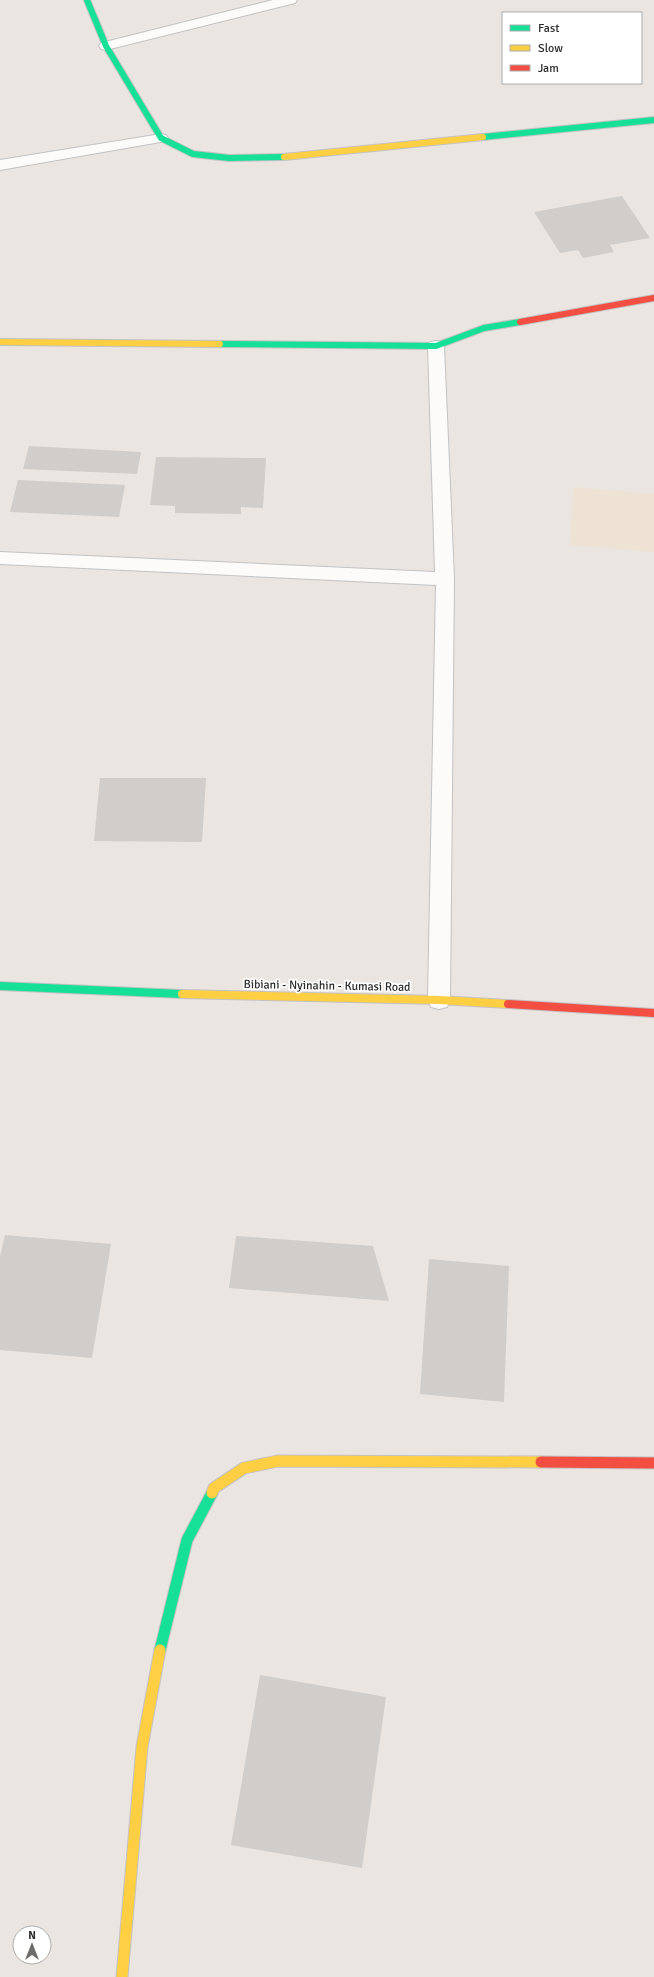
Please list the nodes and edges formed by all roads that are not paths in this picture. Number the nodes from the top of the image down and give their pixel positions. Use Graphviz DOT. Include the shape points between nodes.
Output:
graph roads {
  1 [pos="87,0"];
  2 [pos="290,0"];
  3 [pos="106,46"];
  4 [pos="654,120"];
  5 [pos="161,138"];
  6 [pos="0,165"];
  7 [pos="654,298"];
  8 [pos="0,342"];
  9 [pos="436,346"];
  10 [pos="0,558"];
  11 [pos="445,579"];
  12 [pos="0,986"];
  13 [pos="439,1000"];
  14 [pos="654,1013"];
  15 [pos="654,1464"];
  16 [pos="122,1977"];
  1 -- 3 [label="street"];
  2 -- 3 [label="street"];
  3 -- 5 [label="street"];
  4 -- 5 [label="street" via="277,158 229,158 193,154"];
  5 -- 6 [label="street"];
  7 -- 9 [label="street" via="484,328"];
  8 -- 9 [label="street"];
  9 -- 11 [label="street"];
  10 -- 11 [label="street"];
  11 -- 13 [label="street"];
  12 -- 13 [label="street, Bibiani - Nyinahin - Kumasi Road" via="262,997"];
  13 -- 14 [label="street, Bibiani - Nyinahin - Kumasi Road"];
  15 -- 16 [label="street" via="278,1461 244,1468 214,1488 187,1540 160,1650 143,1739"];
}
